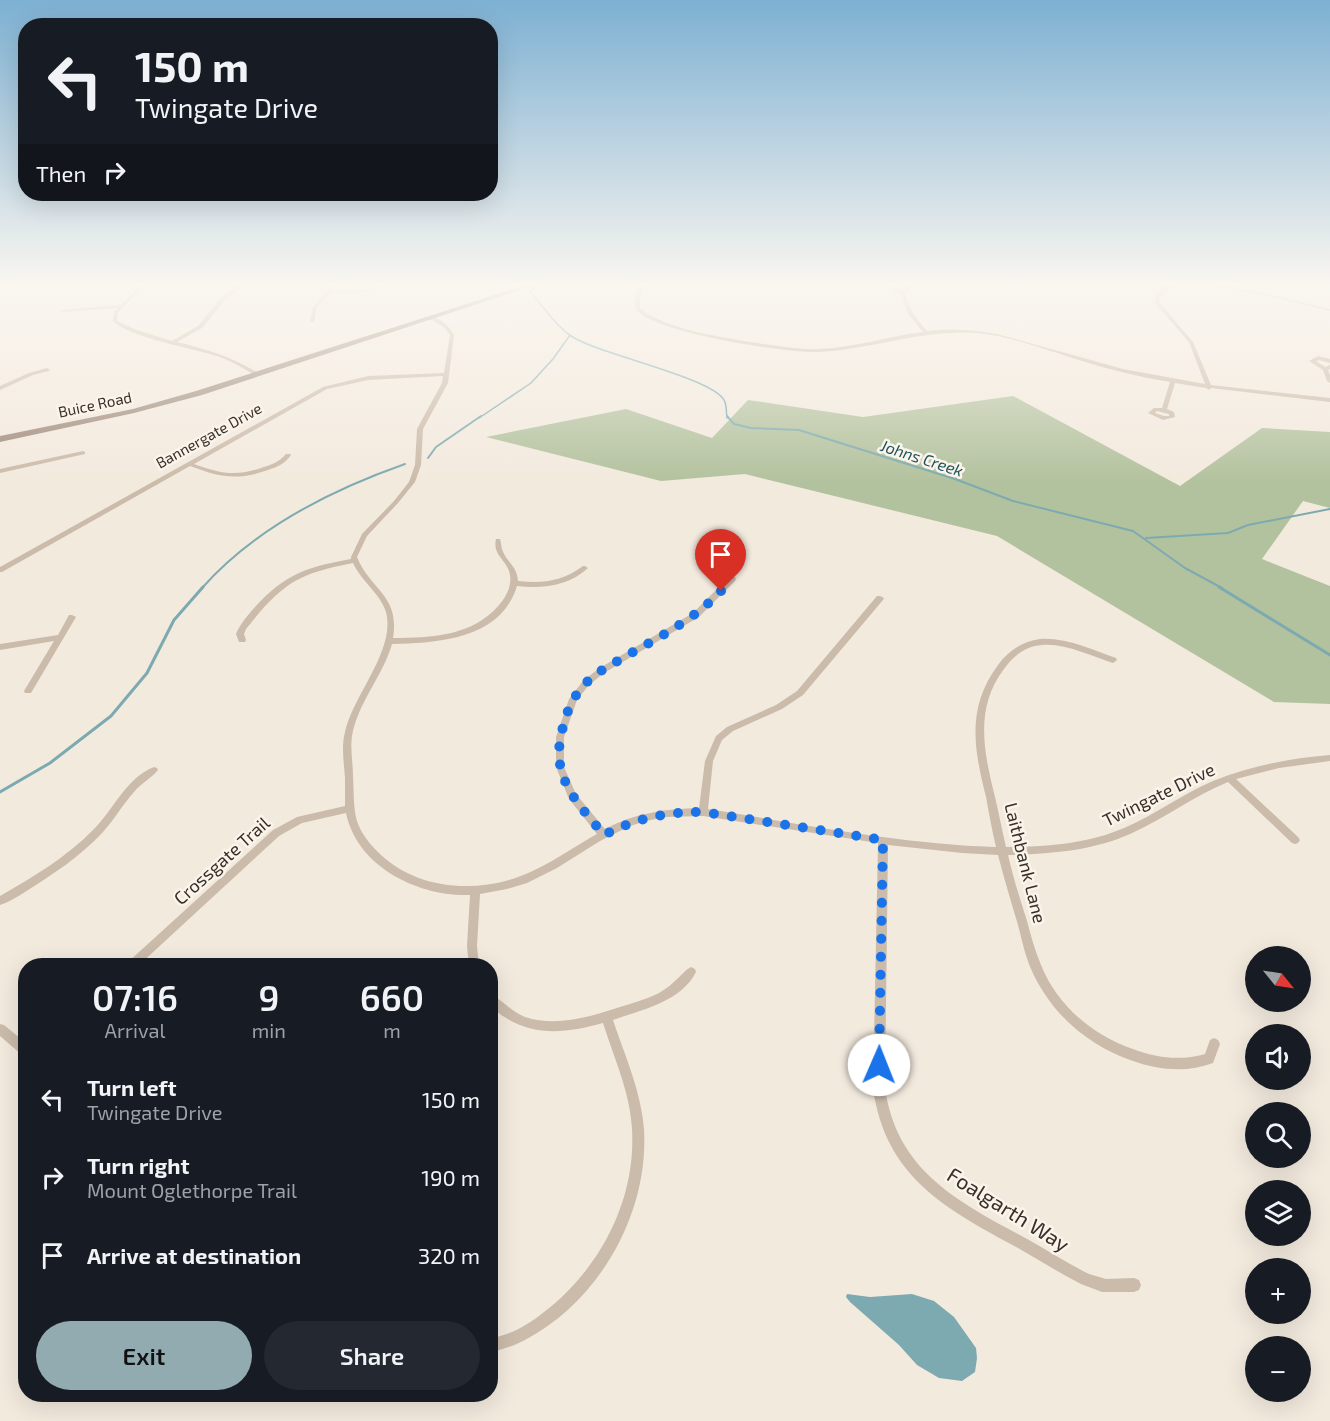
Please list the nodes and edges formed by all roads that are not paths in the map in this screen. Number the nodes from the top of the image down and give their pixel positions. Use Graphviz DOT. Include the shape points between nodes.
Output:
graph roads {
  1 [pos="196,349"];
  2 [pos="334,349"];
  3 [pos="450,349"];
  4 [pos="784,349"];
  5 [pos="831,349"];
  6 [pos="1045,349"];
  7 [pos="1194,349"];
  8 [pos="1330,361"];
  9 [pos="1328,368"];
  10 [pos="47,370"];
  11 [pos="256,374"];
  12 [pos="447,374"];
  13 [pos="1173,381"];
  14 [pos="1330,381"];
  15 [pos="0,388"];
  16 [pos="1209,388"];
  17 [pos="1330,400"];
  18 [pos="1164,410"];
  19 [pos="0,439"];
  20 [pos="83,453"];
  21 [pos="288,455"];
  22 [pos="190,464"];
  23 [pos="0,471"];
  24 [pos="498,540"];
  25 [pos="355,560"];
  26 [pos="585,568"];
  27 [pos="0,570"];
  28 [pos="732,579"];
  29 [pos="514,583"];
  30 [pos="880,598"];
  31 [pos="72,617"];
  32 [pos="60,638"];
  33 [pos="242,640"];
  34 [pos="389,641"];
  35 [pos="0,647"];
  36 [pos="1113,660"];
  37 [pos="28,691"];
  38 [pos="1330,758"];
  39 [pos="154,770"];
  40 [pos="1230,779"];
  41 [pos="351,808"];
  42 [pos="703,812"];
  43 [pos="604,835"];
  44 [pos="883,840"];
  45 [pos="1295,840"];
  46 [pos="1002,852"];
  47 [pos="475,891"];
  48 [pos="0,901"];
  49 [pos="140,958"];
  50 [pos="473,958"];
  51 [pos="690,972"];
  52 [pos="498,1005"];
  53 [pos="606,1017"];
  54 [pos="0,1029"];
  55 [pos="18,1044"];
  56 [pos="1214,1044"];
  57 [pos="1134,1284"];
  58 [pos="498,1343"];
  1 -- 11 [label="street" via="230,358"];
  2 -- 11 [label="street, Buice Road"];
  3 -- 12 [label="street"];
  4 -- 5 [label="street"];
  6 -- 13 [label="street"];
  7 -- 16 [label="street"];
  8 -- 9 [label="street" via="1312,360"];
  9 -- 14 [label="street"];
  10 -- 15 [label="street"];
  11 -- 19 [label="street, Buice Road" via="134,411"];
  12 -- 22 [label="street, Bannergate Drive" via="368,378 335,384"];
  12 -- 25 [label="street" via="444,389 420,429 418,465 412,482 364,536 357,546"];
  13 -- 16 [label="street"];
  13 -- 18 [label="street"];
  16 -- 17 [label="street"];
  20 -- 23 [label="street"];
  21 -- 22 [label="street" via="278,464 238,477 222,476"];
  22 -- 27 [label="street, Bannergate Drive"];
  24 -- 29 [label="street" via="498,548 512,568"];
  25 -- 33 [label="street" via="312,568 282,584 267,596 242,628"];
  25 -- 34 [label="street, Twingate Drive" via="387,605"];
  26 -- 29 [label="street" via="556,583"];
  28 -- 43 [label="street" via="696,615 601,671 573,699 560,737 560,767 572,796"];
  29 -- 34 [label="street" via="503,607 474,628 437,639"];
  30 -- 42 [label="street" via="800,693 719,738 709,761"];
  31 -- 32 [label="street"];
  32 -- 35 [label="street"];
  32 -- 37 [label="street"];
  34 -- 41 [label="street, Twingate Drive" via="349,730"];
  36 -- 46 [label="street, Laithbank Lane" via="1046,642 1022,648 1004,661 979,717"];
  38 -- 40 [label="street, Twingate Drive" via="1253,770"];
  39 -- 48 [label="street" via="135,783 79,849"];
  40 -- 45 [label="street"];
  40 -- 46 [label="street, Twingate Drive" via="1104,840 1066,849"];
  41 -- 47 [label="street, Twingate Drive" via="362,840 390,869 428,887"];
  41 -- 49 [label="street, Crossgate Trail" via="300,820 276,832"];
  42 -- 43 [label="street, Twingate Drive" via="652,815"];
  42 -- 44 [label="street, Twingate Drive"];
  43 -- 47 [label="street, Twingate Drive" via="534,876"];
  44 -- 46 [label="street, Twingate Drive"];
  44 -- 57 [label="street, Foalgarth Way" via="879,1088 881,1106 898,1148 935,1190 1083,1279 1104,1286"];
  46 -- 56 [label="street, Laithbank Lane" via="1036,967 1071,1018 1106,1045 1170,1064 1209,1059"];
  47 -- 50 [label="street"];
  51 -- 53 [label="street" via="664,997"];
  52 -- 53 [label="street" via="514,1017 542,1026 573,1026"];
  53 -- 58 [label="street" via="634,1102 638,1130 638,1153 625,1218 588,1279 556,1311 520,1335"];
  54 -- 55 [label="street"];
}
